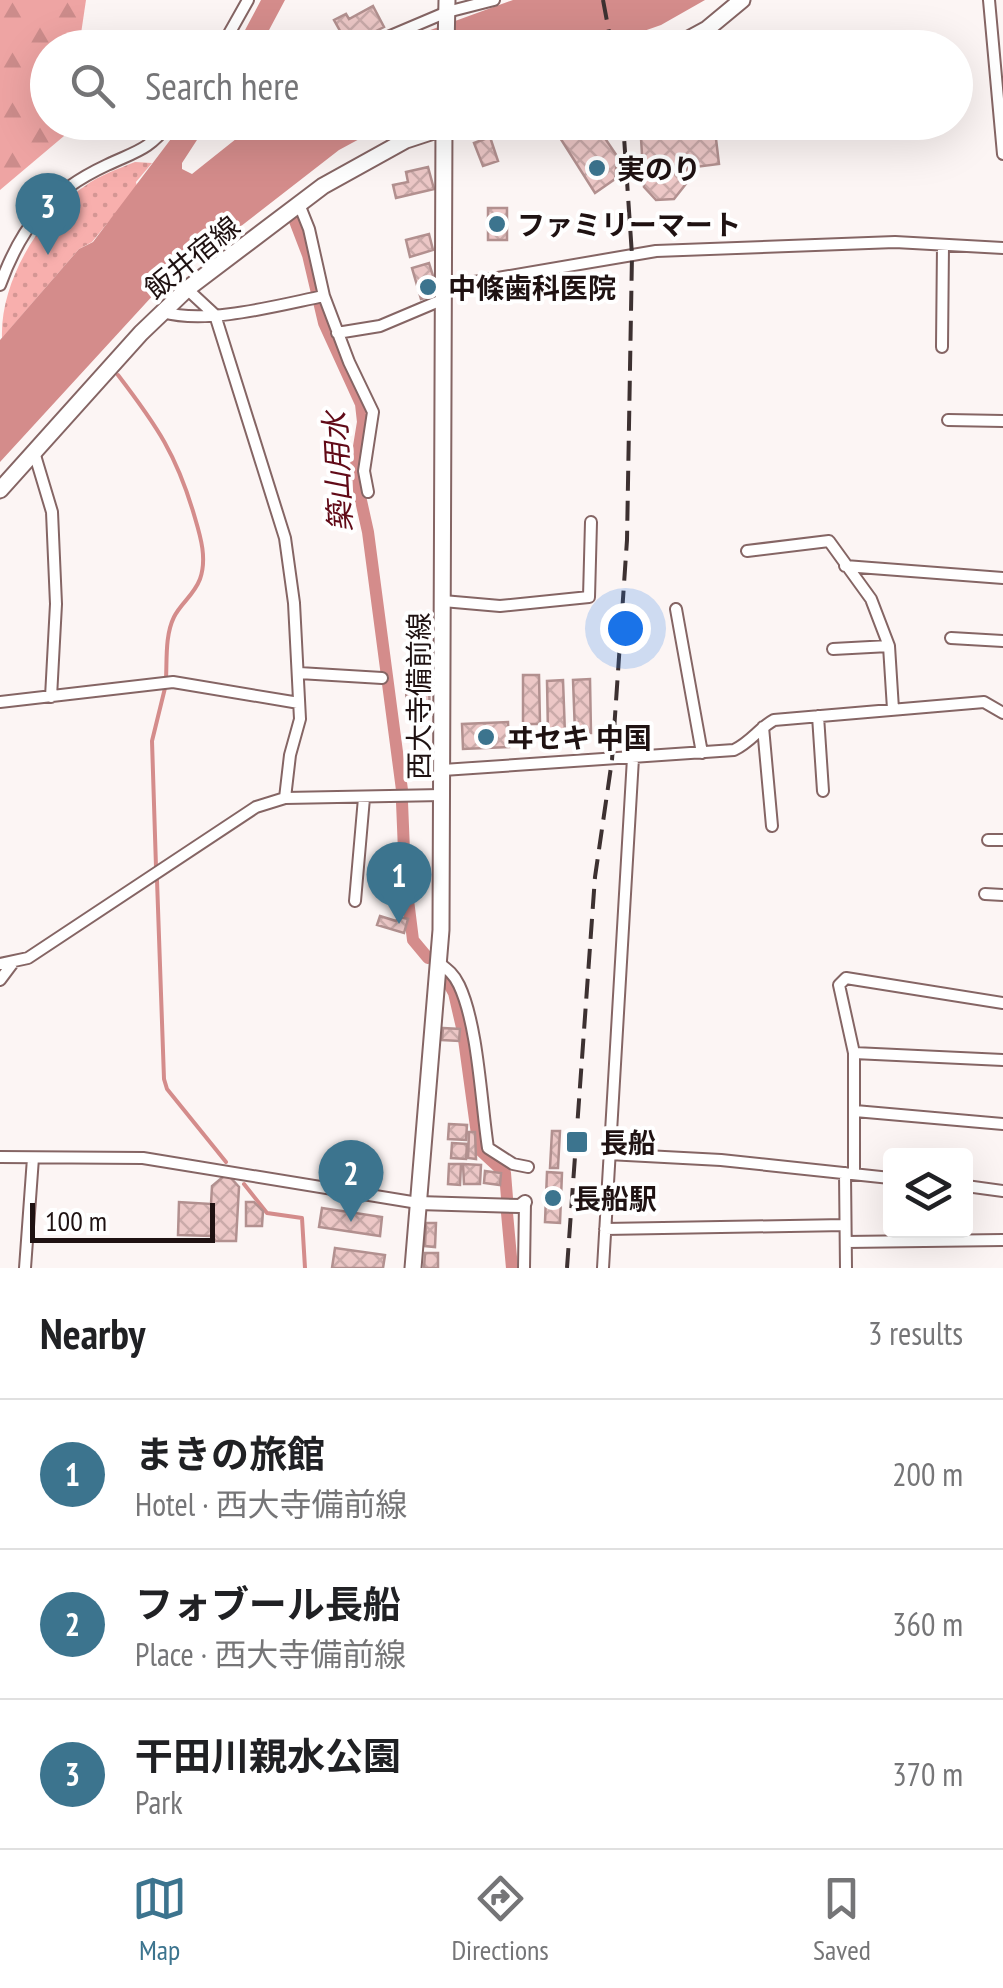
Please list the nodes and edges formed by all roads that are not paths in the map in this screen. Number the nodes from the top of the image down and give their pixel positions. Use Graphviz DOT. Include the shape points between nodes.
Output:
graph roads {
  1 [pos="248,0"];
  2 [pos="494,0"];
  3 [pos="742,0"];
  4 [pos="989,0"];
  5 [pos="447,11"];
  6 [pos="230,30"];
  7 [pos="403,30"];
  8 [pos="705,30"];
  9 [pos="1002,108"];
  10 [pos="157,140"];
  11 [pos="406,140"];
  12 [pos="444,140"];
  13 [pos="1003,154"];
  14 [pos="299,204"];
  15 [pos="942,244"];
  16 [pos="1003,248"];
  17 [pos="0,285"];
  18 [pos="188,289"];
  19 [pos="444,293"];
  20 [pos="319,297"];
  21 [pos="163,312"];
  22 [pos="215,316"];
  23 [pos="338,333"];
  24 [pos="942,347"];
  25 [pos="948,420"];
  26 [pos="1003,422"];
  27 [pos="34,452"];
  28 [pos="0,490"];
  29 [pos="368,492"];
  30 [pos="590,522"];
  31 [pos="747,550"];
  32 [pos="845,566"];
  33 [pos="1003,578"];
  34 [pos="444,601"];
  35 [pos="676,609"];
  36 [pos="950,638"];
  37 [pos="1003,641"];
  38 [pos="890,646"];
  39 [pos="833,649"];
  40 [pos="299,673"];
  41 [pos="382,678"];
  42 [pos="51,697"];
  43 [pos="0,702"];
  44 [pos="300,703"];
  45 [pos="893,709"];
  46 [pos="1003,713"];
  47 [pos="818,716"];
  48 [pos="763,726"];
  49 [pos="702,753"];
  50 [pos="632,758"];
  51 [pos="442,770"];
  52 [pos="822,791"];
  53 [pos="442,795"];
  54 [pos="285,798"];
  55 [pos="364,798"];
  56 [pos="772,826"];
  57 [pos="988,840"];
  58 [pos="1003,840"];
  59 [pos="985,894"];
  60 [pos="1003,895"];
  61 [pos="355,900"];
  62 [pos="438,962"];
  63 [pos="6,964"];
  64 [pos="0,980"];
  65 [pos="1003,1003"];
  66 [pos="854,1052"];
  67 [pos="1003,1060"];
  68 [pos="855,1111"];
  69 [pos="1003,1124"];
  70 [pos="608,1154"];
  71 [pos="0,1158"];
  72 [pos="32,1158"];
  73 [pos="528,1166"];
  74 [pos="849,1174"];
  75 [pos="883,1177"];
  76 [pos="973,1187"];
  77 [pos="1003,1190"];
  78 [pos="525,1202"];
  79 [pos="418,1203"];
  80 [pos="846,1225"];
  81 [pos="605,1229"];
  82 [pos="1003,1240"];
  83 [pos="846,1242"];
  84 [pos="25,1268"];
  85 [pos="413,1268"];
  86 [pos="524,1268"];
  87 [pos="603,1268"];
  88 [pos="846,1268"];
  1 -- 6 [label="street"];
  2 -- 5 [label="street"];
  3 -- 8 [label="main road"];
  4 -- 9 [label="street"];
  5 -- 7 [label="street"];
  9 -- 13 [label="street"];
  10 -- 17 [label="street" via="69,185 36,214"];
  11 -- 14 [label="main road, 飯井宿線"];
  12 -- 19 [label="main road, 西大寺備前線"];
  14 -- 18 [label="main road, 飯井宿線"];
  14 -- 20 [label="street"];
  15 -- 16 [label="street"];
  15 -- 19 [label="street" via="656,252"];
  15 -- 24 [label="street"];
  18 -- 21 [label="main road, 飯井宿線"];
  18 -- 22 [label="street"];
  19 -- 23 [label="street" via="380,326"];
  19 -- 34 [label="main road, 西大寺備前線"];
  20 -- 22 [label="street"];
  20 -- 23 [label="street"];
  21 -- 22 [label="street"];
  21 -- 27 [label="main road, 飯井宿線"];
  22 -- 40 [label="street" via="285,538"];
  23 -- 29 [label="street" via="373,412 364,471"];
  25 -- 26 [label="street"];
  27 -- 28 [label="main road, 飯井宿線"];
  27 -- 42 [label="street" via="52,512"];
  30 -- 34 [label="street" via="589,597 500,606"];
  31 -- 32 [label="street" via="829,541"];
  32 -- 33 [label="street"];
  32 -- 38 [label="street" via="870,599"];
  34 -- 51 [label="main road, 西大寺備前線"];
  35 -- 49 [label="street"];
  36 -- 37 [label="street"];
  38 -- 39 [label="street"];
  38 -- 45 [label="street"];
  40 -- 41 [label="street"];
  40 -- 44 [label="street"];
  42 -- 43 [label="street"];
  42 -- 44 [label="street" via="173,682"];
  44 -- 54 [label="street"];
  45 -- 46 [label="street" via="984,702"];
  45 -- 47 [label="street"];
  47 -- 48 [label="street"];
  47 -- 52 [label="street"];
  48 -- 49 [label="street" via="734,750"];
  48 -- 56 [label="street"];
  49 -- 50 [label="street"];
  50 -- 51 [label="street"];
  50 -- 70 [label="street"];
  51 -- 53 [label="main road, 西大寺備前線"];
  53 -- 55 [label="street"];
  53 -- 62 [label="main road, 西大寺備前線"];
  54 -- 55 [label="street"];
  54 -- 63 [label="street" via="256,807 28,958"];
  55 -- 61 [label="street"];
  57 -- 58 [label="street"];
  59 -- 60 [label="street"];
  62 -- 73 [label="street" via="460,988 488,1148"];
  62 -- 79 [label="main road, 西大寺備前線"];
  63 -- 64 [label="street"];
  65 -- 66 [label="street" via="846,978 839,985"];
  66 -- 67 [label="street"];
  66 -- 68 [label="street"];
  68 -- 69 [label="street"];
  68 -- 74 [label="street"];
  70 -- 74 [label="street"];
  70 -- 81 [label="street"];
  71 -- 72 [label="street"];
  72 -- 79 [label="street" via="143,1158"];
  72 -- 84 [label="street"];
  74 -- 75 [label="street"];
  74 -- 80 [label="street"];
  76 -- 77 [label="street"];
  78 -- 79 [label="street"];
  78 -- 86 [label="street"];
  79 -- 85 [label="main road, 西大寺備前線"];
  80 -- 81 [label="street"];
  80 -- 83 [label="street"];
  81 -- 87 [label="street"];
  82 -- 83 [label="street"];
  83 -- 88 [label="street"];
}
